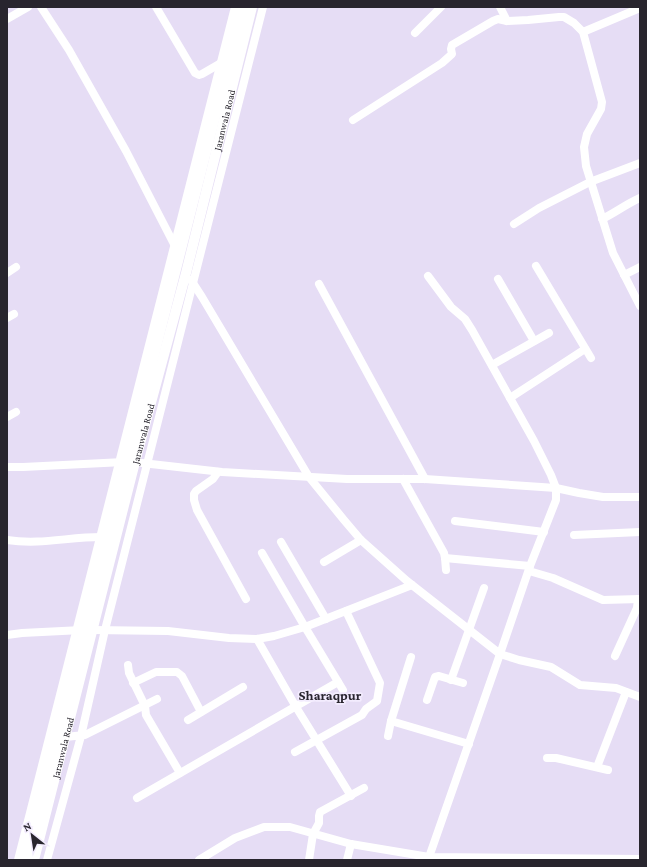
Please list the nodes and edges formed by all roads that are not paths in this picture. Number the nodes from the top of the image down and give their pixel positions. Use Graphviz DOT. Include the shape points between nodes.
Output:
graph roads {
  1 [pos="28,7"];
  2 [pos="41,7"];
  3 [pos="156,7"];
  4 [pos="235,7"];
  5 [pos="243,7"];
  6 [pos="252,7"];
  7 [pos="264,7"];
  8 [pos="441,7"];
  9 [pos="500,7"];
  10 [pos="640,8"];
  11 [pos="7,19"];
  12 [pos="507,21"];
  13 [pos="582,32"];
  14 [pos="415,33"];
  15 [pos="222,63"];
  16 [pos="352,120"];
  17 [pos="640,163"];
  18 [pos="590,182"];
  19 [pos="640,198"];
  20 [pos="602,219"];
  21 [pos="514,224"];
  22 [pos="175,246"];
  23 [pos="180,255"];
  24 [pos="536,266"];
  25 [pos="16,267"];
  26 [pos="640,267"];
  27 [pos="8,271"];
  28 [pos="186,273"];
  29 [pos="624,275"];
  30 [pos="428,276"];
  31 [pos="498,279"];
  32 [pos="193,282"];
  33 [pos="319,284"];
  34 [pos="640,306"];
  35 [pos="549,333"];
  36 [pos="534,341"];
  37 [pos="585,349"];
  38 [pos="591,358"];
  39 [pos="492,365"];
  40 [pos="510,398"];
  41 [pos="16,412"];
  42 [pos="7,417"];
  43 [pos="127,462"];
  44 [pos="146,464"];
  45 [pos="7,467"];
  46 [pos="218,472"];
  47 [pos="309,477"];
  48 [pos="403,479"];
  49 [pos="426,479"];
  50 [pos="556,488"];
  51 [pos="640,497"];
  52 [pos="455,521"];
  53 [pos="544,532"];
  54 [pos="640,532"];
  55 [pos="574,535"];
  56 [pos="101,537"];
  57 [pos="7,540"];
  58 [pos="361,540"];
  59 [pos="281,542"];
  60 [pos="262,553"];
  61 [pos="446,558"];
  62 [pos="324,562"];
  63 [pos="529,568"];
  64 [pos="446,570"];
  65 [pos="412,584"];
  66 [pos="484,588"];
  67 [pos="246,599"];
  68 [pos="639,599"];
  69 [pos="346,611"];
  70 [pos="326,619"];
  71 [pos="305,627"];
  72 [pos="84,630"];
  73 [pos="104,630"];
  74 [pos="469,630"];
  75 [pos="7,635"];
  76 [pos="257,639"];
  77 [pos="500,654"];
  78 [pos="614,656"];
  79 [pos="411,657"];
  80 [pos="128,665"];
  81 [pos="451,680"];
  82 [pos="133,682"];
  83 [pos="338,682"];
  84 [pos="463,683"];
  85 [pos="243,687"];
  86 [pos="343,690"];
  87 [pos="626,692"];
  88 [pos="640,697"];
  89 [pos="157,698"];
  90 [pos="427,700"];
  91 [pos="145,706"];
  92 [pos="296,707"];
  93 [pos="201,712"];
  94 [pos="188,720"];
  95 [pos="391,721"];
  96 [pos="81,736"];
  97 [pos="388,736"];
  98 [pos="65,737"];
  99 [pos="316,740"];
  100 [pos="469,744"];
  101 [pos="295,752"];
  102 [pos="547,758"];
  103 [pos="596,767"];
  104 [pos="608,770"];
  105 [pos="180,773"];
  106 [pos="364,788"];
  107 [pos="351,796"];
  108 [pos="137,798"];
  109 [pos="313,834"];
  110 [pos="351,844"];
  111 [pos="428,858"];
  112 [pos="571,859"];
  113 [pos="640,859"];
  114 [pos="18,860"];
  115 [pos="25,860"];
  116 [pos="34,860"];
  117 [pos="47,860"];
  118 [pos="199,860"];
  119 [pos="309,860"];
  120 [pos="347,860"];
  1 -- 11 [label="street"];
  2 -- 22 [label="street" via="69,50 126,151"];
  3 -- 15 [label="street" via="195,73 202,74"];
  4 -- 15 [label="street"];
  5 -- 23 [label="main road, Jaranwala Road"];
  6 -- 28 [label="main road, Jaranwala Road"];
  7 -- 32 [label="street"];
  8 -- 14 [label="street"];
  9 -- 12 [label="street"];
  10 -- 13 [label="street"];
  12 -- 13 [label="street" via="564,17"];
  12 -- 16 [label="street" via="493,21 452,45 452,54 442,63"];
  13 -- 18 [label="street" via="602,102 601,109 587,134 584,147"];
  15 -- 22 [label="street"];
  17 -- 18 [label="street"];
  18 -- 20 [label="street"];
  18 -- 21 [label="street"];
  19 -- 20 [label="street"];
  20 -- 29 [label="street" via="613,253"];
  22 -- 23 [label="street"];
  22 -- 43 [label="street"];
  23 -- 43 [label="main road, Jaranwala Road"];
  24 -- 37 [label="street"];
  25 -- 27 [label="street"];
  26 -- 29 [label="street"];
  28 -- 32 [label="street"];
  28 -- 43 [label="main road, Jaranwala Road"];
  29 -- 34 [label="street"];
  30 -- 39 [label="street" via="451,307 469,323"];
  31 -- 36 [label="street"];
  32 -- 44 [label="street"];
  32 -- 47 [label="street"];
  33 -- 49 [label="street"];
  35 -- 36 [label="street"];
  36 -- 39 [label="street"];
  37 -- 38 [label="street"];
  37 -- 40 [label="street"];
  39 -- 40 [label="street"];
  40 -- 50 [label="street"];
  41 -- 42 [label="street"];
  43 -- 44 [label="street"];
  43 -- 45 [label="street"];
  43 -- 56 [label="street"];
  43 -- 72 [label="main road, Jaranwala Road"];
  44 -- 46 [label="street"];
  44 -- 73 [label="street"];
  46 -- 47 [label="street"];
  46 -- 67 [label="street" via="207,485 196,491 194,500"];
  47 -- 48 [label="street"];
  47 -- 58 [label="street"];
  48 -- 49 [label="street"];
  48 -- 61 [label="street"];
  49 -- 50 [label="street"];
  50 -- 51 [label="street" via="603,497"];
  50 -- 53 [label="street" via="556,500"];
  52 -- 53 [label="street"];
  53 -- 63 [label="street"];
  54 -- 55 [label="street"];
  56 -- 57 [label="street" via="23,543"];
  56 -- 72 [label="street"];
  58 -- 62 [label="street"];
  58 -- 65 [label="street"];
  59 -- 70 [label="street"];
  60 -- 71 [label="street"];
  61 -- 63 [label="street"];
  61 -- 64 [label="street"];
  63 -- 68 [label="street" via="603,600"];
  63 -- 77 [label="street"];
  65 -- 69 [label="street"];
  65 -- 74 [label="street"];
  66 -- 74 [label="street"];
  68 -- 78 [label="street"];
  69 -- 70 [label="street"];
  69 -- 99 [label="street" via="380,682 378,699 362,714"];
  70 -- 71 [label="street"];
  71 -- 76 [label="street"];
  71 -- 83 [label="street"];
  72 -- 73 [label="street"];
  72 -- 75 [label="street"];
  72 -- 98 [label="main road, Jaranwala Road"];
  72 -- 114 [label="street"];
  72 -- 115 [label="main road, Jaranwala Road"];
  73 -- 76 [label="street" via="168,631"];
  73 -- 96 [label="street"];
  74 -- 77 [label="street"];
  74 -- 81 [label="street"];
  76 -- 92 [label="street"];
  77 -- 87 [label="street" via="551,667 580,684 616,688"];
  77 -- 100 [label="street"];
  79 -- 95 [label="street"];
  80 -- 82 [label="street"];
  81 -- 84 [label="street"];
  81 -- 90 [label="street" via="435,677"];
  82 -- 91 [label="street"];
  82 -- 93 [label="street" via="156,672 177,672 182,676"];
  83 -- 86 [label="street"];
  83 -- 92 [label="street"];
  85 -- 93 [label="street"];
  87 -- 88 [label="street"];
  87 -- 103 [label="street"];
  89 -- 91 [label="street"];
  91 -- 96 [label="street"];
  91 -- 105 [label="street" via="146,715"];
  92 -- 99 [label="street"];
  92 -- 105 [label="street"];
  93 -- 94 [label="street"];
  95 -- 97 [label="street"];
  95 -- 100 [label="street"];
  96 -- 98 [label="street"];
  96 -- 117 [label="street"];
  98 -- 116 [label="main road, Jaranwala Road"];
  99 -- 101 [label="street"];
  99 -- 107 [label="street"];
  100 -- 111 [label="street"];
  102 -- 103 [label="street"];
  103 -- 104 [label="street"];
  105 -- 108 [label="street"];
  106 -- 107 [label="street"];
  107 -- 109 [label="street" via="320,812 320,823"];
  109 -- 110 [label="street"];
  109 -- 118 [label="street" via="290,827 264,827 235,838"];
  109 -- 119 [label="street"];
  110 -- 111 [label="street"];
  110 -- 120 [label="street"];
  111 -- 112 [label="street"];
  112 -- 113 [label="street"];
}
